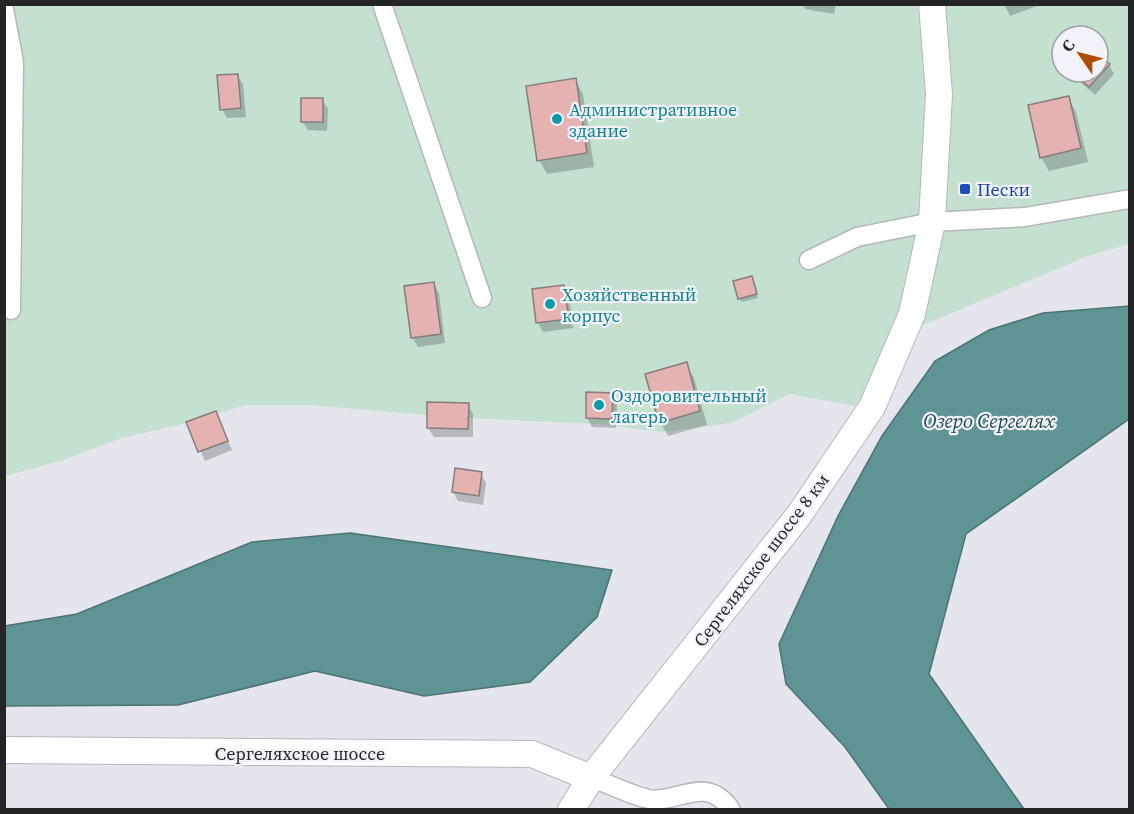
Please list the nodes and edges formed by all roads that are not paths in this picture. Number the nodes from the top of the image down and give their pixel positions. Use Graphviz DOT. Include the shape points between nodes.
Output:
graph roads {
  1 [pos="382,4"];
  2 [pos="932,4"];
  3 [pos="4,9"];
  4 [pos="1130,200"];
  5 [pos="932,222"];
  6 [pos="809,260"];
  7 [pos="482,298"];
  8 [pos="11,310"];
  9 [pos="4,750"];
  10 [pos="591,778"];
  11 [pos="571,810"];
  12 [pos="731,810"];
  1 -- 7 [label="street"];
  2 -- 5 [label="main road, Сергеляхское шоссе 8 км" via="939,94"];
  3 -- 8 [label="street" via="14,62"];
  4 -- 5 [label="street" via="1025,217"];
  5 -- 6 [label="street" via="857,237"];
  5 -- 10 [label="main road, Сергеляхское шоссе 8 км" via="912,314 872,407 799,515"];
  9 -- 10 [label="main road, Сергеляхское шоссе" via="532,754"];
  10 -- 11 [label="main road, Сергеляхское шоссе 8 км"];
  10 -- 12 [label="street" via="650,799 706,792 725,801"];
}
